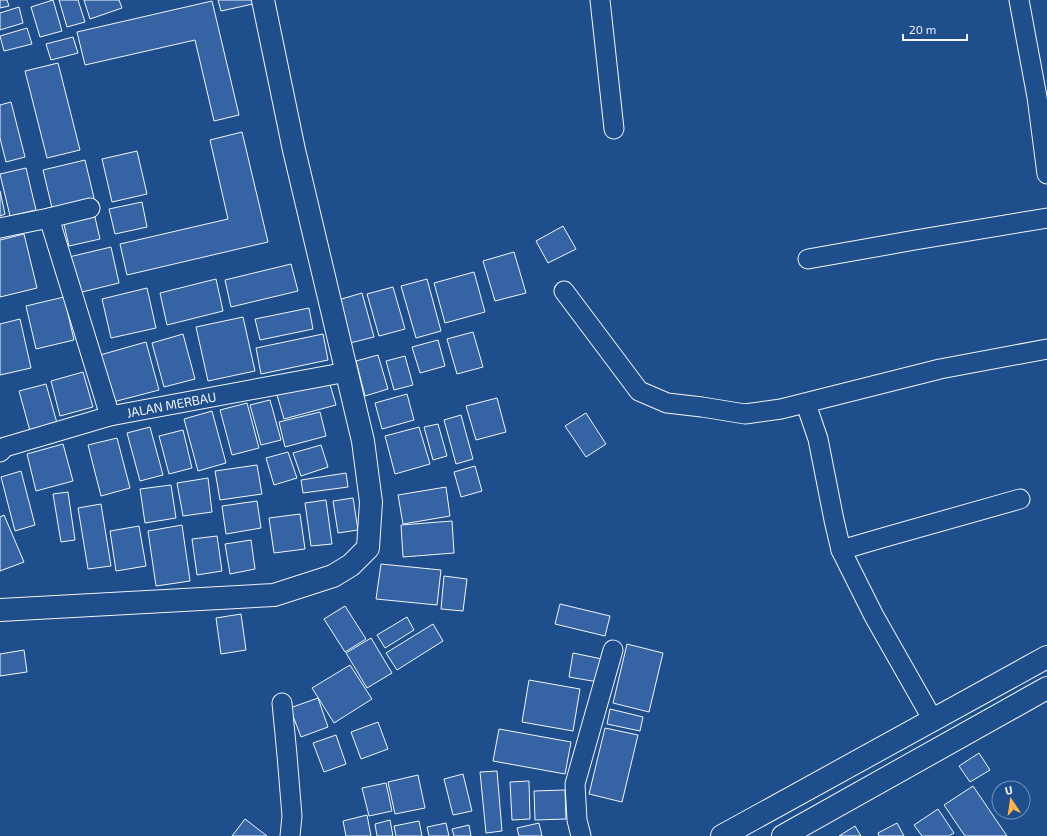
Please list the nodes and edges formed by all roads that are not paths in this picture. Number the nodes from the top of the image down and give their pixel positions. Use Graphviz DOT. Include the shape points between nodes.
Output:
graph roads {
  1 [pos="263,0"];
  2 [pos="600,0"];
  3 [pos="1018,0"];
  4 [pos="614,130"];
  5 [pos="1047,174"];
  6 [pos="90,208"];
  7 [pos="49,218"];
  8 [pos="1047,218"];
  9 [pos="0,228"];
  10 [pos="808,259"];
  11 [pos="564,291"];
  12 [pos="1047,349"];
  13 [pos="347,372"];
  14 [pos="806,404"];
  15 [pos="110,416"];
  16 [pos="0,452"];
  17 [pos="1020,499"];
  18 [pos="841,550"];
  19 [pos="0,610"];
  20 [pos="613,650"];
  21 [pos="1047,657"];
  22 [pos="1047,688"];
  23 [pos="282,703"];
  24 [pos="933,720"];
  25 [pos="290,836"];
  26 [pos="581,836"];
  27 [pos="722,836"];
  28 [pos="783,836"];
  1 -- 13 [label="main road" via="294,150"];
  2 -- 4 [label="street"];
  3 -- 5 [label="street" via="1037,97"];
  6 -- 7 [label="street"];
  7 -- 9 [label="street"];
  7 -- 15 [label="street"];
  8 -- 10 [label="street"];
  11 -- 14 [label="street" via="639,391 667,403 745,414"];
  12 -- 14 [label="street" via="940,369"];
  13 -- 15 [label="street, JALAN MERBAU"];
  13 -- 19 [label="main road" via="364,441 371,502 368,548 351,566 333,576 274,595"];
  14 -- 18 [label="street" via="818,439"];
  15 -- 16 [label="street, JALAN MERBAU" via="5,447"];
  17 -- 18 [label="street"];
  18 -- 24 [label="street" via="874,616"];
  20 -- 26 [label="street" via="575,784 577,820"];
  21 -- 24 [label="main road"];
  22 -- 28 [label="main road"];
  23 -- 25 [label="street" via="292,816"];
  24 -- 27 [label="main road"];
}
